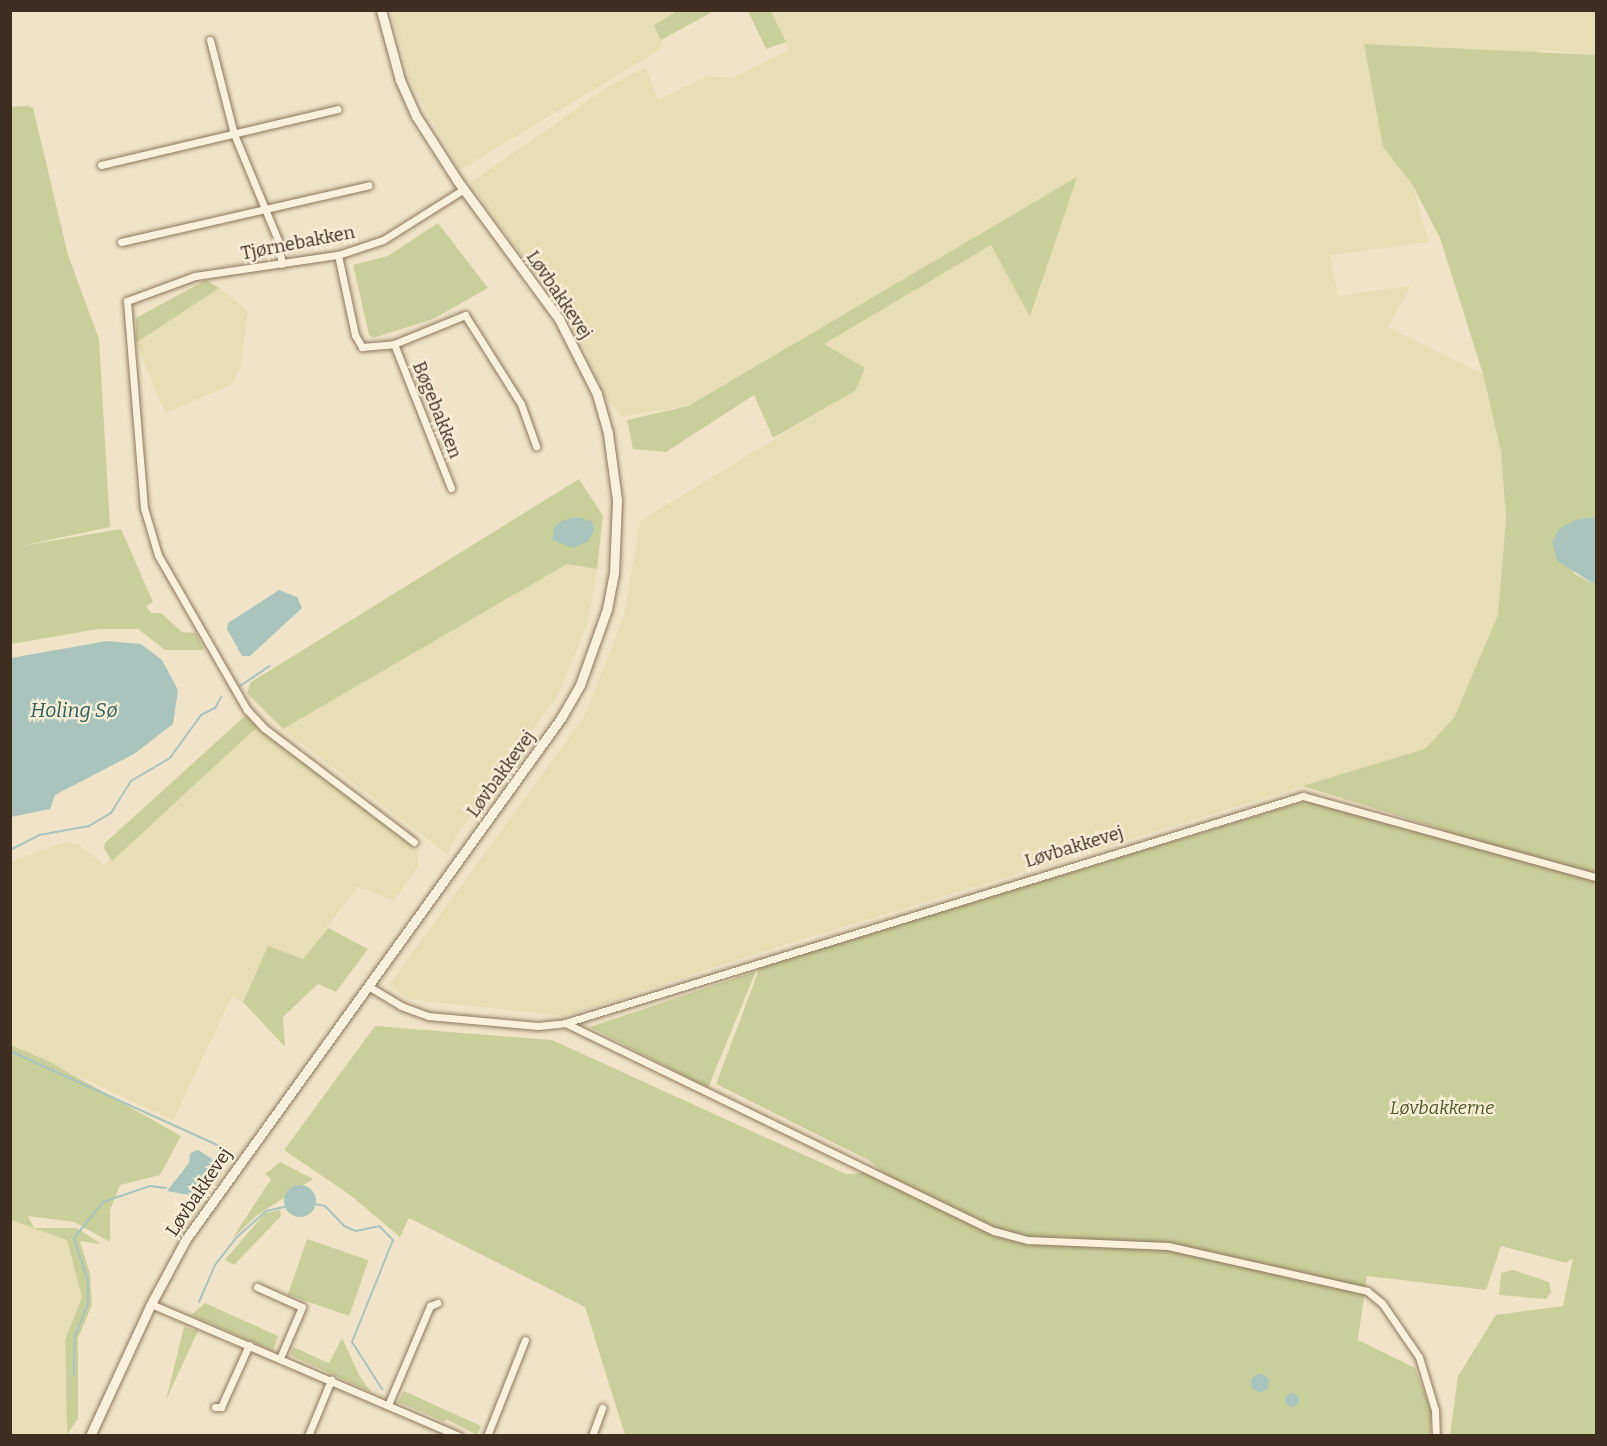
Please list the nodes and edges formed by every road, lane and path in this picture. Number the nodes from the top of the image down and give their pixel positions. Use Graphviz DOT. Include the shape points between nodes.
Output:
graph roads {
  1 [pos="381,10"];
  2 [pos="210,40"];
  3 [pos="337,109"];
  4 [pos="234,134"];
  5 [pos="101,165"];
  6 [pos="369,185"];
  7 [pos="464,189"];
  8 [pos="266,210"];
  9 [pos="121,242"];
  10 [pos="338,255"];
  11 [pos="282,264"];
  12 [pos="394,344"];
  13 [pos="536,446"];
  14 [pos="452,488"];
  15 [pos="414,842"];
  16 [pos="1596,877"];
  17 [pos="368,986"];
  18 [pos="565,1023"];
  19 [pos="257,1287"];
  20 [pos="437,1303"];
  21 [pos="151,1304"];
  22 [pos="525,1340"];
  23 [pos="249,1345"];
  24 [pos="280,1358"];
  25 [pos="331,1380"];
  26 [pos="388,1405"];
  27 [pos="215,1407"];
  28 [pos="602,1408"];
  29 [pos="454,1434"];
  30 [pos="90,1436"];
  31 [pos="308,1436"];
  32 [pos="487,1436"];
  33 [pos="592,1436"];
  34 [pos="1436,1436"];
  1 -- 7 [label="street, Løvbakkevej" via="400,80 416,116"];
  2 -- 4 [label="street"];
  3 -- 4 [label="street"];
  4 -- 5 [label="street"];
  4 -- 8 [label="street"];
  6 -- 8 [label="street"];
  7 -- 10 [label="street, Tjørnebakken" via="383,240"];
  7 -- 17 [label="street, Løvbakkevej" via="559,319 597,394 615,467 618,534 614,573 597,642 561,718"];
  8 -- 9 [label="street"];
  8 -- 11 [label="street"];
  10 -- 11 [label="street, Tjørnebakken"];
  10 -- 12 [label="street, Bøgebakken" via="358,342 367,348"];
  11 -- 15 [label="street, Tjørnebakken" via="195,276 127,301 144,508 158,555 247,710 264,728"];
  12 -- 13 [label="street, Bøgebakken" via="465,315 521,404"];
  12 -- 14 [label="street, Bøgebakken"];
  16 -- 18 [label="street, Løvbakkevej" via="1303,796"];
  17 -- 18 [label="street, Løvbakkevej" via="400,1006 428,1016 538,1026"];
  17 -- 21 [label="street, Løvbakkevej" via="216,1193"];
  18 -- 34 [label="street" via="994,1231 1028,1240 1168,1246 1367,1291 1382,1303 1419,1357 1435,1410"];
  19 -- 24 [label="street" via="302,1307"];
  20 -- 26 [label="street" via="430,1306"];
  21 -- 23 [label="street"];
  21 -- 30 [label="street, Løvbakkevej"];
  22 -- 32 [label="street"];
  23 -- 24 [label="street"];
  23 -- 27 [label="street" via="221,1407"];
  24 -- 25 [label="street"];
  25 -- 26 [label="street"];
  25 -- 31 [label="street"];
  26 -- 29 [label="street"];
  28 -- 33 [label="street"];
}
